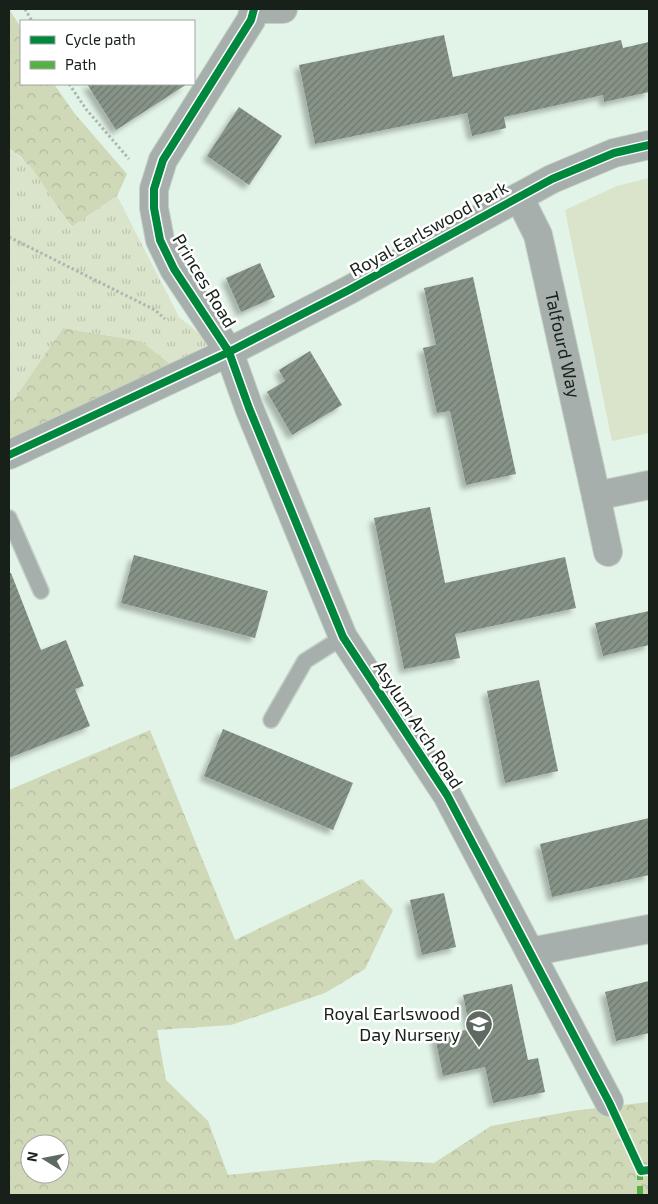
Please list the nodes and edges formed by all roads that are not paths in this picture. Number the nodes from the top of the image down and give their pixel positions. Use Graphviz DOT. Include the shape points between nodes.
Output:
graph roads {
  1 [pos="254,9"];
  2 [pos="283,9"];
  3 [pos="649,145"];
  4 [pos="519,197"];
  5 [pos="229,352"];
  6 [pos="9,455"];
  7 [pos="649,485"];
  8 [pos="596,496"];
  9 [pos="9,518"];
  10 [pos="608,552"];
  11 [pos="41,591"];
  12 [pos="343,637"];
  13 [pos="271,720"];
  14 [pos="649,929"];
  15 [pos="530,952"];
  16 [pos="609,1102"];
  1 -- 2 [label="street"];
  1 -- 5 [label="street, Princes Road" via="163,160 154,189 156,225 164,248 174,269"];
  3 -- 4 [label="street, Royal Earlswood Park" via="594,160"];
  4 -- 5 [label="street, Royal Earlswood Park"];
  4 -- 8 [label="street, Talfourd Way" via="538,235"];
  5 -- 6 [label="street, Princes Road"];
  5 -- 12 [label="street, Asylum Arch Road"];
  7 -- 8 [label="street"];
  8 -- 10 [label="street, Talfourd Way"];
  9 -- 11 [label="lane"];
  12 -- 13 [label="lane" via="305,661"];
  12 -- 15 [label="street, Asylum Arch Road" via="446,795"];
  14 -- 15 [label="street"];
  15 -- 16 [label="street, Asylum Arch Road"];
}
